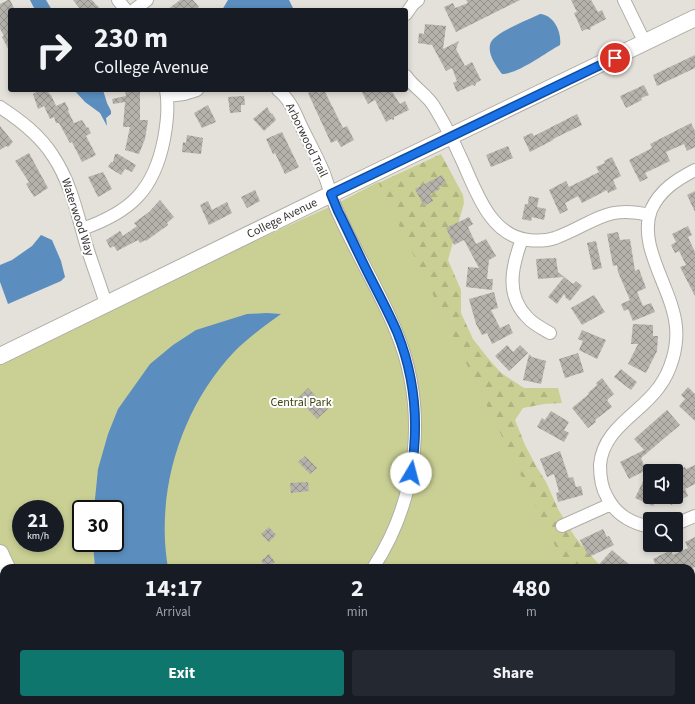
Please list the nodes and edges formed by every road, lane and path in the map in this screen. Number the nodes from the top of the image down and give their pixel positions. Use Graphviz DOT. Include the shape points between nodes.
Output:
graph roads {
  1 [pos="118,0"];
  2 [pos="147,0"];
  3 [pos="418,0"];
  4 [pos="624,0"];
  5 [pos="124,8"];
  6 [pos="137,8"];
  7 [pos="408,11"];
  8 [pos="695,18"];
  9 [pos="645,43"];
  10 [pos="408,78"];
  11 [pos="190,92"];
  12 [pos="280,92"];
  13 [pos="167,93"];
  14 [pos="0,107"];
  15 [pos="450,137"];
  16 [pos="695,170"];
  17 [pos="331,194"];
  18 [pos="650,215"];
  19 [pos="82,228"];
  20 [pos="522,239"];
  21 [pos="106,304"];
  22 [pos="550,333"];
  23 [pos="0,356"];
  24 [pos="611,504"];
  25 [pos="695,516"];
  26 [pos="683,521"];
  27 [pos="643,525"];
  28 [pos="562,526"];
  29 [pos="0,553"];
  30 [pos="5,564"];
  31 [pos="375,564"];
  1 -- 5 [label="street"];
  2 -- 6 [label="street"];
  3 -- 7 [label="street"];
  4 -- 9 [label="street"];
  8 -- 9 [label="main road, College Avenue"];
  9 -- 15 [label="main road, College Avenue"];
  10 -- 15 [label="street" via="433,105"];
  11 -- 13 [label="street"];
  12 -- 17 [label="street, Arborwood Trail" via="291,105"];
  13 -- 19 [label="street" via="168,114 161,155 147,185 125,209 99,223"];
  14 -- 19 [label="street, Waterwood Way" via="34,132 53,154 67,181"];
  15 -- 17 [label="main road, College Avenue"];
  15 -- 20 [label="street" via="486,211 498,226"];
  16 -- 18 [label="street" via="664,190"];
  17 -- 21 [label="main road, College Avenue"];
  17 -- 31 [label="street, Arborwood Trail" via="396,331 408,368 414,404 415,446 406,495 391,536"];
  18 -- 20 [label="street" via="618,211 601,216 553,239"];
  18 -- 24 [label="street" via="650,245 672,306 676,340 672,361 659,388 606,443 600,472 601,483"];
  19 -- 21 [label="street, Waterwood Way"];
  20 -- 22 [label="street" via="512,274 514,293 517,303 528,318"];
  21 -- 23 [label="main road, College Avenue"];
  24 -- 27 [label="street" via="632,522"];
  24 -- 28 [label="street"];
  25 -- 26 [label="street"];
  29 -- 30 [label="main road"];
}
